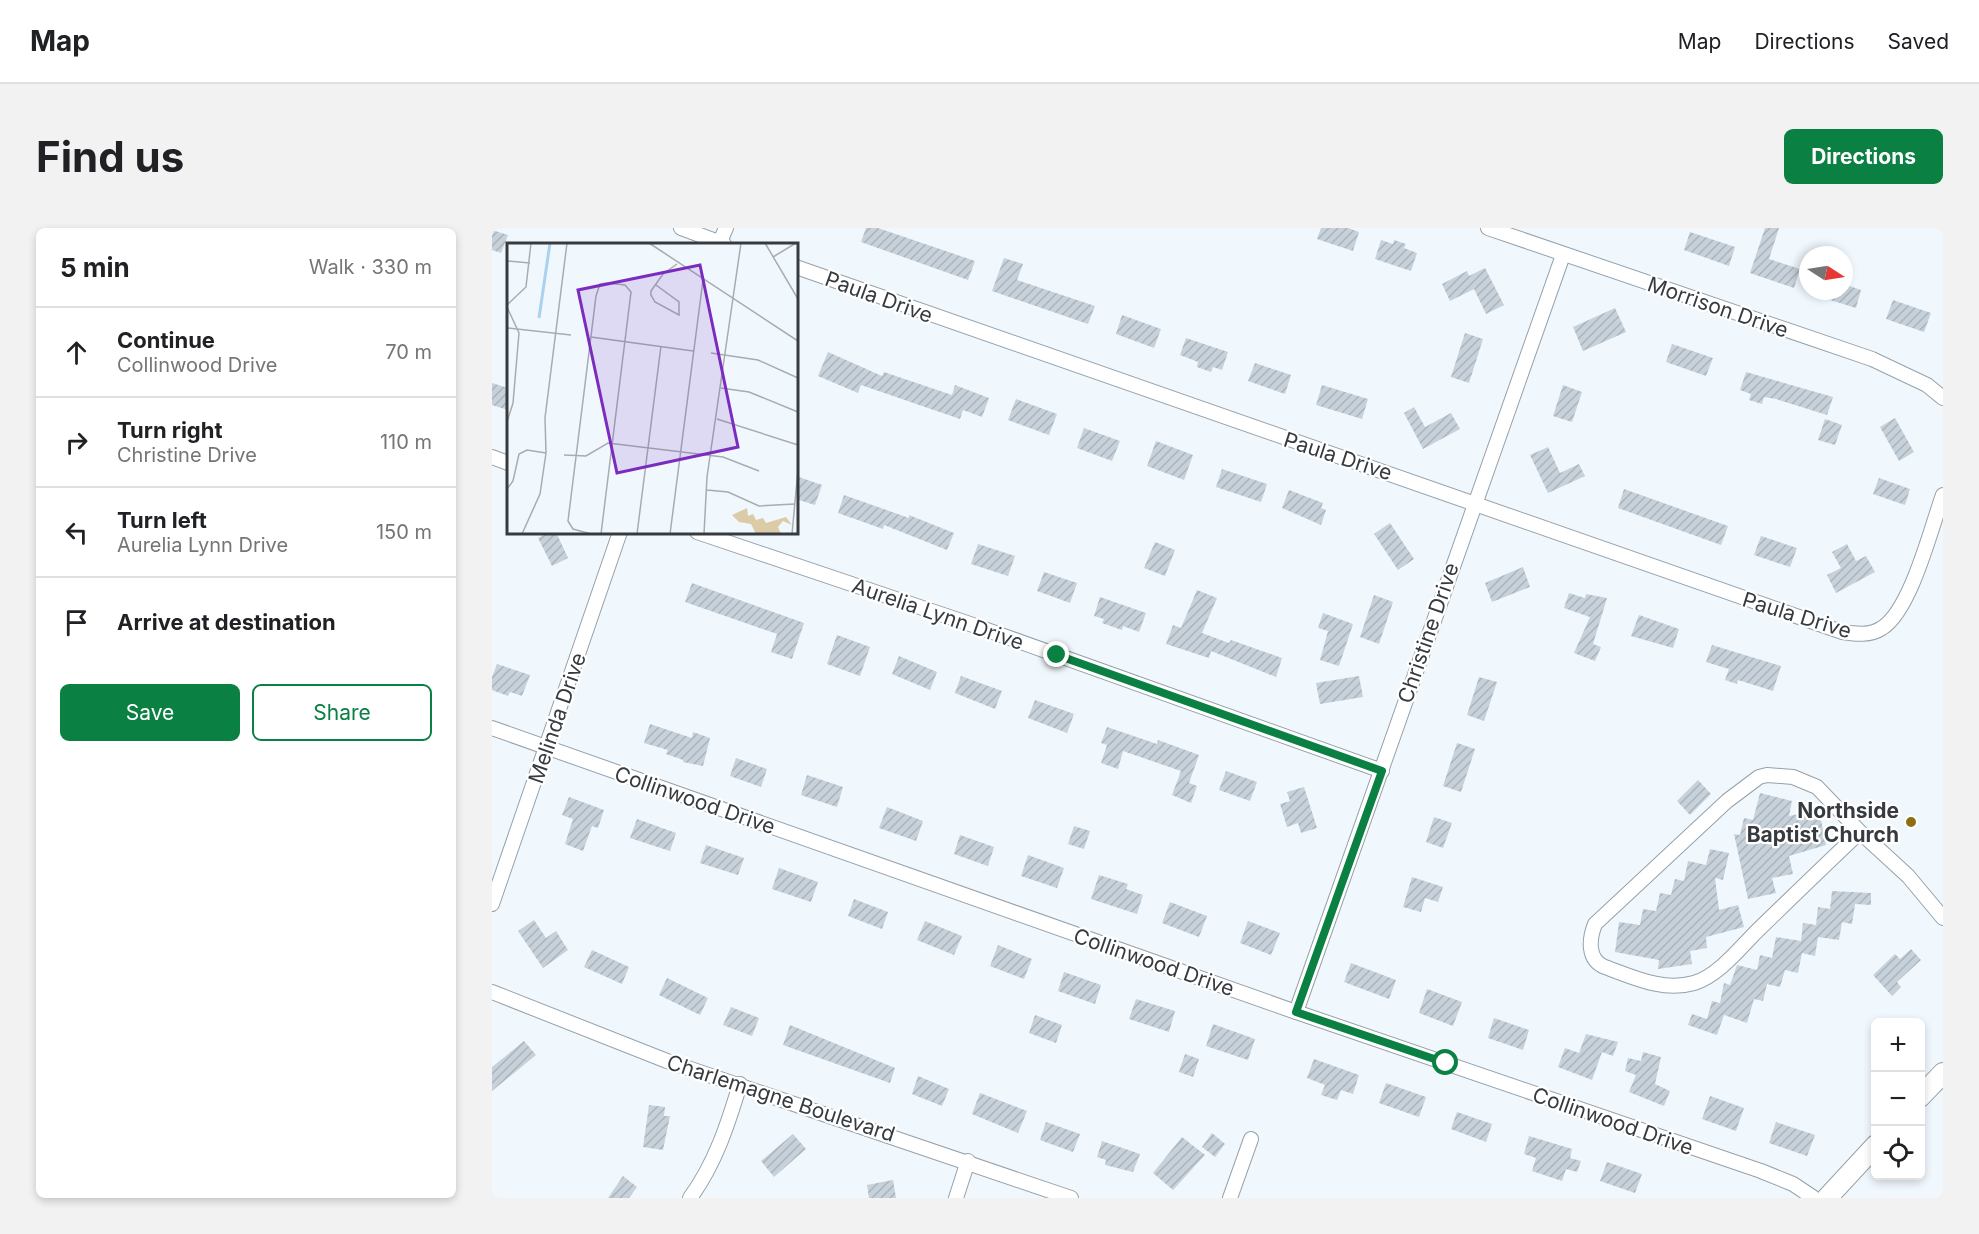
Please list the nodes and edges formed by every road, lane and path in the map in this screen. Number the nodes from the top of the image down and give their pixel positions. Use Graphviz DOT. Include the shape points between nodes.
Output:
graph roads {
  1 [pos="681,228"];
  2 [pos="726,228"];
  3 [pos="1488,228"];
  4 [pos="718,243"];
  5 [pos="721,243"];
  6 [pos="1563,255"];
  7 [pos="798,268"];
  8 [pos="1943,398"];
  9 [pos="492,457"];
  10 [pos="507,463"];
  11 [pos="1943,495"];
  12 [pos="1472,503"];
  13 [pos="619,534"];
  14 [pos="704,534"];
  15 [pos="492,728"];
  16 [pos="547,748"];
  17 [pos="1382,771"];
  18 [pos="1860,832"];
  19 [pos="492,904"];
  20 [pos="1943,918"];
  21 [pos="492,992"];
  22 [pos="1296,1012"];
  23 [pos="1943,1073"];
  24 [pos="740,1084"];
  25 [pos="1925,1092"];
  26 [pos="1251,1139"];
  27 [pos="1871,1149"];
  28 [pos="968,1161"];
  29 [pos="690,1198"];
  30 [pos="956,1198"];
  31 [pos="1071,1198"];
  32 [pos="1230,1198"];
  33 [pos="1814,1198"];
  34 [pos="1827,1198"];
  1 -- 4 [label="street"];
  2 -- 5 [label="street"];
  3 -- 6 [label="street, Morrison Drive"];
  6 -- 8 [label="street, Morrison Drive" via="1872,359 1927,385"];
  6 -- 12 [label="street, Christine Drive"];
  7 -- 12 [label="street, Paula Drive"];
  9 -- 10 [label="street"];
  11 -- 12 [label="street, Paula Drive" via="1906,599 1892,620 1881,628 1856,634 1806,621"];
  12 -- 17 [label="street, Christine Drive"];
  13 -- 16 [label="street, Melinda Drive"];
  14 -- 17 [label="street, Aurelia Lynn Drive"];
  15 -- 16 [label="street, Collinwood Drive"];
  16 -- 19 [label="street, Melinda Drive"];
  16 -- 22 [label="street, Collinwood Drive"];
  17 -- 22 [label="street, Christine Drive"];
  18 -- 18 [label="street" via="1817,786 1793,777 1759,777 1727,801 1595,924 1590,945 1593,957 1600,965 1652,984 1695,983 1722,964"];
  18 -- 20 [label="street" via="1908,876"];
  21 -- 24 [label="street, Charlemagne Boulevard" via="667,1061"];
  22 -- 33 [label="street, Collinwood Drive" via="1761,1171"];
  23 -- 25 [label="main road"];
  24 -- 28 [label="street, Charlemagne Boulevard"];
  24 -- 29 [label="street" via="728,1125 704,1179"];
  26 -- 32 [label="street"];
  27 -- 34 [label="main road"];
  28 -- 30 [label="street"];
  28 -- 31 [label="street, Charlemagne Boulevard"];
}
